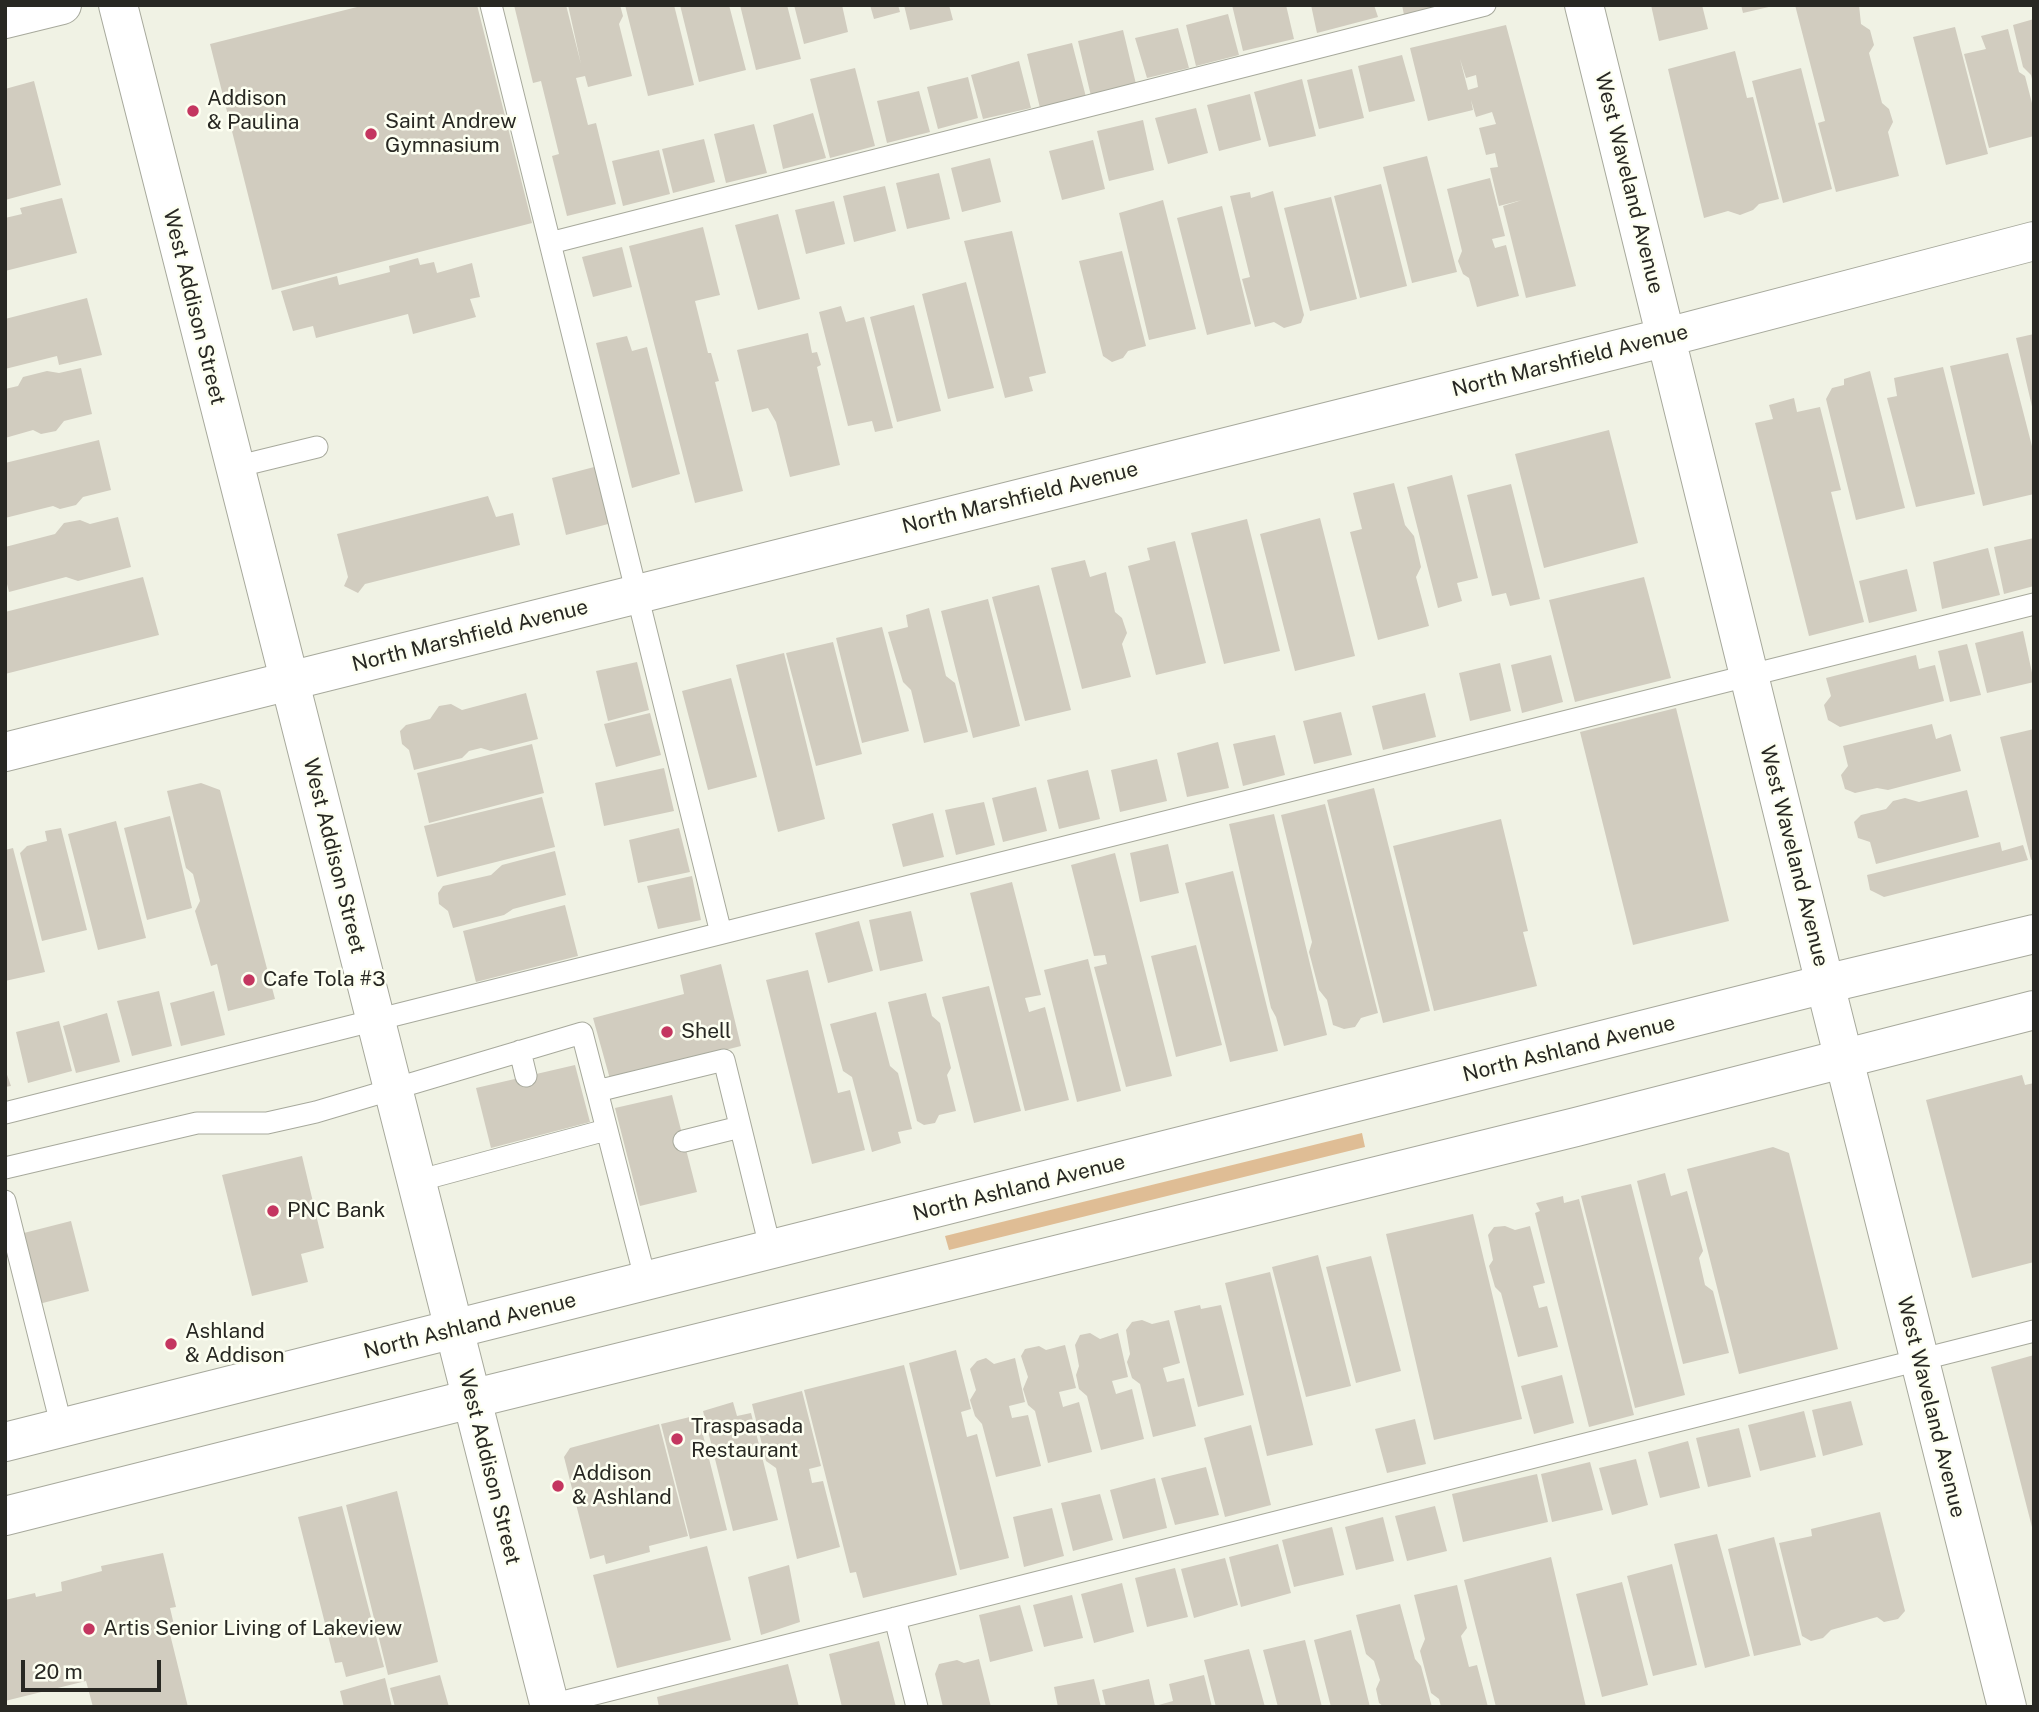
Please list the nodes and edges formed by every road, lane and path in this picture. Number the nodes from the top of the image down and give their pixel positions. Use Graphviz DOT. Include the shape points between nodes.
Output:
graph roads {
  1 [pos="62,5"];
  2 [pos="118,5"];
  3 [pos="491,5"];
  4 [pos="1485,5"];
  5 [pos="1584,5"];
  6 [pos="5,19"];
  7 [pos="2034,241"];
  8 [pos="550,243"];
  9 [pos="1667,337"];
  10 [pos="317,447"];
  11 [pos="235,467"];
  12 [pos="637,594"];
  13 [pos="2034,604"];
  14 [pos="1750,676"];
  15 [pos="289,681"];
  16 [pos="5,752"];
  17 [pos="722,933"];
  18 [pos="2034,934"];
  19 [pos="1825,984"];
  20 [pos="2034,1010"];
  21 [pos="376,1019"];
  22 [pos="520,1051"];
  23 [pos="1843,1057"];
  24 [pos="526,1076"];
  25 [pos="393,1088"];
  26 [pos="597,1091"];
  27 [pos="5,1113"];
  28 [pos="740,1127"];
  29 [pos="606,1130"];
  30 [pos="684,1141"];
  31 [pos="5,1168"];
  32 [pos="417,1181"];
  33 [pos="5,1201"];
  34 [pos="771,1251"];
  35 [pos="646,1282"];
  36 [pos="454,1330"];
  37 [pos="2034,1331"];
  38 [pos="1919,1359"];
  39 [pos="471,1399"];
  40 [pos="62,1428"];
  41 [pos="5,1442"];
  42 [pos="5,1516"];
  43 [pos="895,1618"];
  44 [pos="2011,1704"];
  45 [pos="547,1706"];
  46 [pos="917,1707"];
  1 -- 6 [label="street"];
  2 -- 11 [label="street, West Addison Street"];
  3 -- 8 [label="lane"];
  4 -- 8 [label="lane"];
  5 -- 9 [label="street, West Waveland Avenue"];
  7 -- 9 [label="street, North Marshfield Avenue"];
  8 -- 12 [label="lane"];
  9 -- 12 [label="street, North Marshfield Avenue"];
  9 -- 14 [label="street, West Waveland Avenue"];
  10 -- 11 [label="lane"];
  11 -- 15 [label="street, West Addison Street"];
  12 -- 15 [label="street, North Marshfield Avenue"];
  12 -- 17 [label="lane"];
  13 -- 14 [label="lane"];
  14 -- 17 [label="lane"];
  14 -- 19 [label="street, West Waveland Avenue"];
  15 -- 16 [label="street, North Marshfield Avenue"];
  15 -- 21 [label="street, West Addison Street"];
  17 -- 21 [label="lane"];
  18 -- 19 [label="street, North Ashland Avenue"];
  19 -- 23 [label="street, West Waveland Avenue"];
  19 -- 34 [label="street, North Ashland Avenue"];
  20 -- 23 [label="street"];
  21 -- 25 [label="street, West Addison Street"];
  21 -- 27 [label="lane"];
  22 -- 24 [label="lane"];
  22 -- 25 [label="lane"];
  22 -- 26 [label="lane" via="582,1033"];
  23 -- 38 [label="street, West Waveland Avenue"];
  23 -- 39 [label="street"];
  25 -- 31 [label="lane" via="267,1123 197,1123"];
  25 -- 32 [label="street, West Addison Street"];
  26 -- 28 [label="lane" via="724,1060"];
  26 -- 29 [label="lane"];
  28 -- 30 [label="lane"];
  28 -- 34 [label="lane"];
  29 -- 32 [label="lane" via="543,1141"];
  29 -- 35 [label="lane" via="620,1157"];
  32 -- 36 [label="street, West Addison Street"];
  33 -- 40 [label="lane"];
  34 -- 35 [label="street, North Ashland Avenue"];
  35 -- 36 [label="street, North Ashland Avenue"];
  36 -- 39 [label="street, West Addison Street"];
  36 -- 40 [label="street, North Ashland Avenue"];
  37 -- 38 [label="lane"];
  38 -- 43 [label="lane"];
  38 -- 44 [label="street, West Waveland Avenue"];
  39 -- 42 [label="street"];
  39 -- 45 [label="street, West Addison Street"];
  40 -- 41 [label="street, North Ashland Avenue"];
  43 -- 45 [label="lane"];
  43 -- 46 [label="lane"];
}
